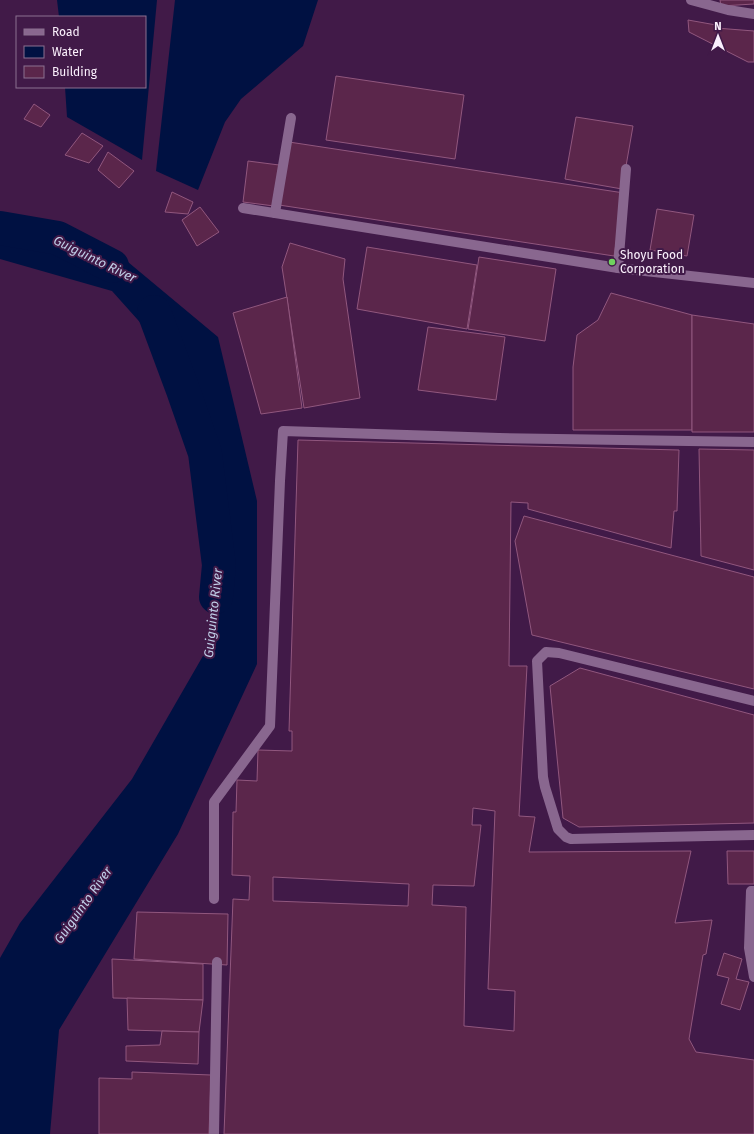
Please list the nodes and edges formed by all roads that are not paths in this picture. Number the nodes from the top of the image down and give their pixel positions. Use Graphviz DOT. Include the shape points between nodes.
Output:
graph roads {
  1 [pos="691,0"];
  2 [pos="754,14"];
  3 [pos="291,118"];
  4 [pos="626,169"];
  5 [pos="243,208"];
  6 [pos="275,213"];
  7 [pos="618,268"];
  8 [pos="754,283"];
  9 [pos="754,442"];
  10 [pos="754,701"];
  11 [pos="754,835"];
  12 [pos="754,891"];
  13 [pos="214,899"];
  14 [pos="217,962"];
  15 [pos="754,977"];
  16 [pos="214,1134"];
  1 -- 2 [label="street"];
  3 -- 6 [label="street"];
  4 -- 7 [label="street"];
  5 -- 6 [label="street"];
  6 -- 7 [label="street"];
  7 -- 8 [label="street"];
  9 -- 13 [label="street" via="283,431 270,726 214,802"];
  10 -- 11 [label="street" via="559,653 546,652 537,660 543,777 558,829 566,837 571,839"];
  12 -- 15 [label="street" via="751,891 750,948"];
  14 -- 16 [label="street"];
}
